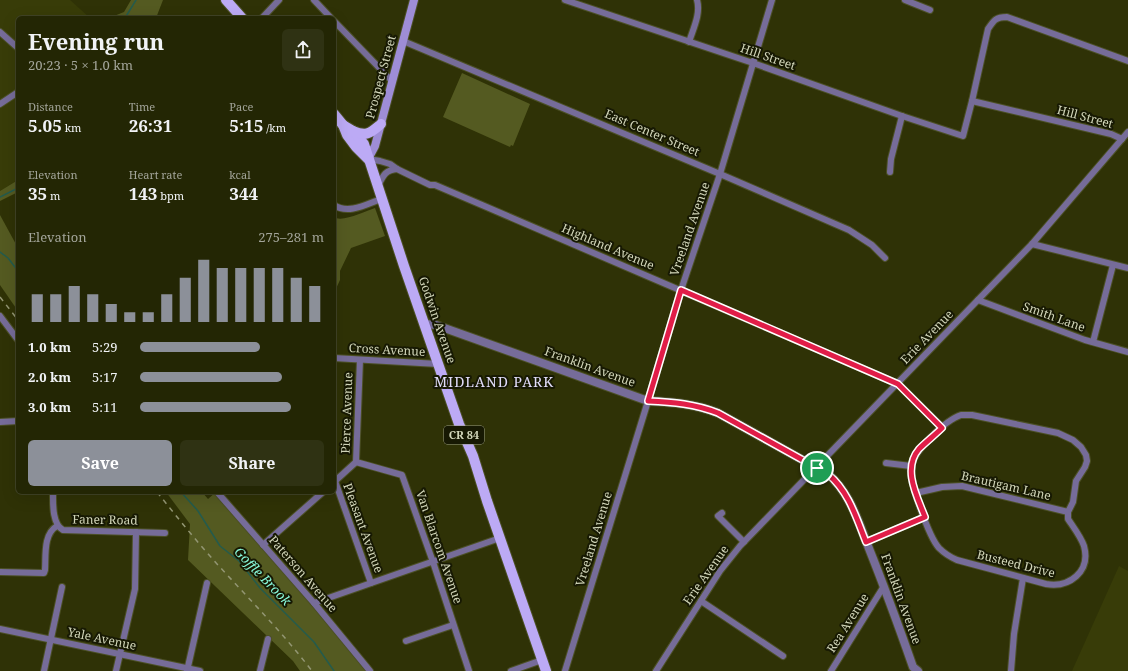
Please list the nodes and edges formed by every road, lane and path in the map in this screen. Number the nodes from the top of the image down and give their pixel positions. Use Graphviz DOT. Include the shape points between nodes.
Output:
graph roads {
  1 [pos="226,0"];
  2 [pos="279,0"];
  3 [pos="314,0"];
  4 [pos="413,0"];
  5 [pos="566,0"];
  6 [pos="697,0"];
  7 [pos="772,0"];
  8 [pos="905,0"];
  9 [pos="930,10"];
  10 [pos="233,14"];
  11 [pos="264,16"];
  12 [pos="329,16"];
  13 [pos="336,23"];
  14 [pos="0,32"];
  15 [pos="403,41"];
  16 [pos="689,42"];
  17 [pos="16,46"];
  18 [pos="1128,61"];
  19 [pos="753,63"];
  20 [pos="392,81"];
  21 [pos="16,93"];
  22 [pos="972,101"];
  23 [pos="0,104"];
  24 [pos="336,116"];
  25 [pos="902,116"];
  26 [pos="381,124"];
  27 [pos="343,125"];
  28 [pos="353,131"];
  29 [pos="1128,132"];
  30 [pos="1122,140"];
  31 [pos="368,159"];
  32 [pos="397,169"];
  33 [pos="890,172"];
  34 [pos="720,174"];
  35 [pos="377,188"];
  36 [pos="381,199"];
  37 [pos="336,206"];
  38 [pos="1032,244"];
  39 [pos="885,258"];
  40 [pos="1113,265"];
  41 [pos="1128,268"];
  42 [pos="681,290"];
  43 [pos="978,300"];
  44 [pos="0,316"];
  45 [pos="425,324"];
  46 [pos="16,337"];
  47 [pos="1093,342"];
  48 [pos="1128,352"];
  49 [pos="336,358"];
  50 [pos="360,360"];
  51 [pos="438,364"];
  52 [pos="898,384"];
  53 [pos="648,401"];
  54 [pos="16,421"];
  55 [pos="0,422"];
  56 [pos="942,428"];
  57 [pos="356,462"];
  58 [pos="886,463"];
  59 [pos="911,466"];
  60 [pos="817,468"];
  61 [pos="336,480"];
  62 [pos="336,487"];
  63 [pos="53,494"];
  64 [pos="219,494"];
  65 [pos="321,494"];
  66 [pos="916,494"];
  67 [pos="722,512"];
  68 [pos="1068,512"];
  69 [pos="925,517"];
  70 [pos="57,526"];
  71 [pos="136,532"];
  72 [pos="165,533"];
  73 [pos="500,538"];
  74 [pos="744,542"];
  75 [pos="866,542"];
  76 [pos="263,545"];
  77 [pos="434,562"];
  78 [pos="0,572"];
  79 [pos="1023,578"];
  80 [pos="371,583"];
  81 [pos="207,584"];
  82 [pos="884,586"];
  83 [pos="62,587"];
  84 [pos="701,601"];
  85 [pos="314,603"];
  86 [pos="453,625"];
  87 [pos="0,629"];
  88 [pos="51,639"];
  89 [pos="268,639"];
  90 [pos="406,641"];
  91 [pos="120,654"];
  92 [pos="783,656"];
  93 [pos="542,660"];
  94 [pos="658,669"];
  95 [pos="188,670"];
  96 [pos="914,670"];
  97 [pos="44,671"];
  98 [pos="116,671"];
  99 [pos="200,671"];
  100 [pos="260,671"];
  101 [pos="370,671"];
  102 [pos="469,671"];
  103 [pos="511,671"];
  104 [pos="546,671"];
  105 [pos="564,671"];
  106 [pos="666,671"];
  107 [pos="831,671"];
  108 [pos="1011,671"];
  1 -- 10 [label="main road"];
  2 -- 11 [label="street"];
  3 -- 12 [label="street"];
  4 -- 15 [label="main road, Prospect Street"];
  5 -- 16 [label="street, Hill Street"];
  6 -- 16 [label="street" via="698,15"];
  7 -- 19 [label="street, Vreeland Avenue"];
  8 -- 9 [label="street"];
  13 -- 20 [label="street"];
  14 -- 17 [label="street"];
  15 -- 20 [label="main road, Prospect Street"];
  15 -- 34 [label="street, East Center Street"];
  16 -- 19 [label="street, Hill Street"];
  18 -- 22 [label="street" via="1000,17 993,21 988,29"];
  19 -- 25 [label="street, Hill Street"];
  19 -- 34 [label="street, Vreeland Avenue"];
  20 -- 26 [label="main road, Prospect Street"];
  21 -- 23 [label="street"];
  22 -- 25 [label="street, Hill Street" via="963,136"];
  22 -- 30 [label="street, Hill Street" via="1111,134"];
  24 -- 27 [label="main road, Godwin Avenue / CR 84"];
  25 -- 33 [label="street"];
  26 -- 28 [label="main road" via="368,134 362,135"];
  26 -- 31 [label="main road, Prospect Street" via="375,146"];
  27 -- 28 [label="main road, Godwin Avenue / CR 84"];
  27 -- 31 [label="main road, Godwin Avenue / CR 84" via="356,147"];
  28 -- 31 [label="main road, Godwin Avenue / CR 84" via="364,144"];
  29 -- 30 [label="street, Erie Avenue"];
  30 -- 38 [label="street, Erie Avenue"];
  31 -- 32 [label="street, Highland Avenue" via="380,161"];
  31 -- 35 [label="main road, Godwin Avenue / CR 84"];
  32 -- 35 [label="street" via="389,170"];
  32 -- 42 [label="street, Highland Avenue"];
  34 -- 39 [label="street, East Center Street" via="849,230 872,245"];
  34 -- 42 [label="street, Vreeland Avenue"];
  35 -- 36 [label="main road, Godwin Avenue / CR 84"];
  36 -- 37 [label="street" via="350,209"];
  36 -- 45 [label="main road, Godwin Avenue / CR 84"];
  38 -- 40 [label="street"];
  38 -- 43 [label="street, Erie Avenue"];
  40 -- 41 [label="street"];
  40 -- 47 [label="street, Smith Lane"];
  42 -- 52 [label="street, Highland Avenue"];
  42 -- 53 [label="street, Vreeland Avenue"];
  43 -- 47 [label="street, Smith Lane"];
  43 -- 52 [label="street, Erie Avenue"];
  44 -- 46 [label="street"];
  45 -- 51 [label="main road, Godwin Avenue / CR 84"];
  45 -- 53 [label="street, Franklin Avenue" via="436,324"];
  47 -- 48 [label="street"];
  49 -- 50 [label="street, Cross Avenue"];
  50 -- 51 [label="street, Cross Avenue"];
  50 -- 57 [label="street, Pierce Avenue"];
  51 -- 73 [label="main road, Godwin Avenue / CR 84" via="473,456"];
  52 -- 56 [label="street"];
  52 -- 60 [label="street, Erie Avenue"];
  53 -- 60 [label="street, Franklin Avenue" via="683,403 718,413"];
  53 -- 105 [label="street, Vreeland Avenue"];
  54 -- 55 [label="street"];
  56 -- 59 [label="street" via="920,449"];
  56 -- 68 [label="street" via="955,417 968,415 1058,433 1073,440 1084,451 1087,461 1076,481 1073,502"];
  57 -- 61 [label="street, Pierce Avenue"];
  57 -- 77 [label="street, Van Blarcom Avenue" via="402,475"];
  58 -- 59 [label="street"];
  59 -- 66 [label="street, Busteed Drive" via="911,480"];
  60 -- 74 [label="street, Erie Avenue"];
  60 -- 75 [label="street, Franklin Avenue" via="828,474 842,488"];
  62 -- 80 [label="street, Pleasant Avenue"];
  63 -- 70 [label="street, Faner Road"];
  64 -- 76 [label="street, Paterson Avenue"];
  65 -- 76 [label="street"];
  66 -- 68 [label="street, Brautigam Lane" via="942,487 962,486"];
  66 -- 69 [label="street, Busteed Drive"];
  67 -- 74 [label="street" via="718,516"];
  68 -- 79 [label="street, Busteed Drive" via="1068,519 1081,539 1085,551 1081,570 1072,580 1059,585"];
  69 -- 75 [label="street"];
  69 -- 79 [label="street, Busteed Drive" via="934,541 950,557"];
  70 -- 71 [label="street, Faner Road" via="65,530"];
  70 -- 78 [label="street" via="47,538 44,573"];
  71 -- 72 [label="street, Faner Road"];
  71 -- 91 [label="street" via="135,589"];
  73 -- 77 [label="street"];
  73 -- 93 [label="main road, Godwin Avenue / CR 84"];
  74 -- 84 [label="street, Erie Avenue" via="726,563"];
  75 -- 82 [label="street, Franklin Avenue"];
  76 -- 85 [label="street, Paterson Avenue"];
  77 -- 80 [label="street"];
  77 -- 86 [label="street, Van Blarcom Avenue"];
  79 -- 108 [label="street"];
  80 -- 85 [label="street"];
  81 -- 95 [label="street"];
  82 -- 96 [label="street, Franklin Avenue"];
  82 -- 107 [label="street, Rea Avenue"];
  83 -- 88 [label="street"];
  84 -- 92 [label="street"];
  84 -- 94 [label="street, Erie Avenue"];
  85 -- 101 [label="street, Paterson Avenue"];
  86 -- 90 [label="street"];
  86 -- 102 [label="street, Van Blarcom Avenue"];
  87 -- 88 [label="street, Yale Avenue"];
  88 -- 91 [label="street, Yale Avenue"];
  88 -- 97 [label="street"];
  89 -- 100 [label="street"];
  91 -- 95 [label="street, Yale Avenue"];
  91 -- 98 [label="street"];
  93 -- 103 [label="street"];
  93 -- 104 [label="main road, Godwin Avenue / CR 84"];
  94 -- 106 [label="street"];
  95 -- 99 [label="street, Yale Avenue"];
}
